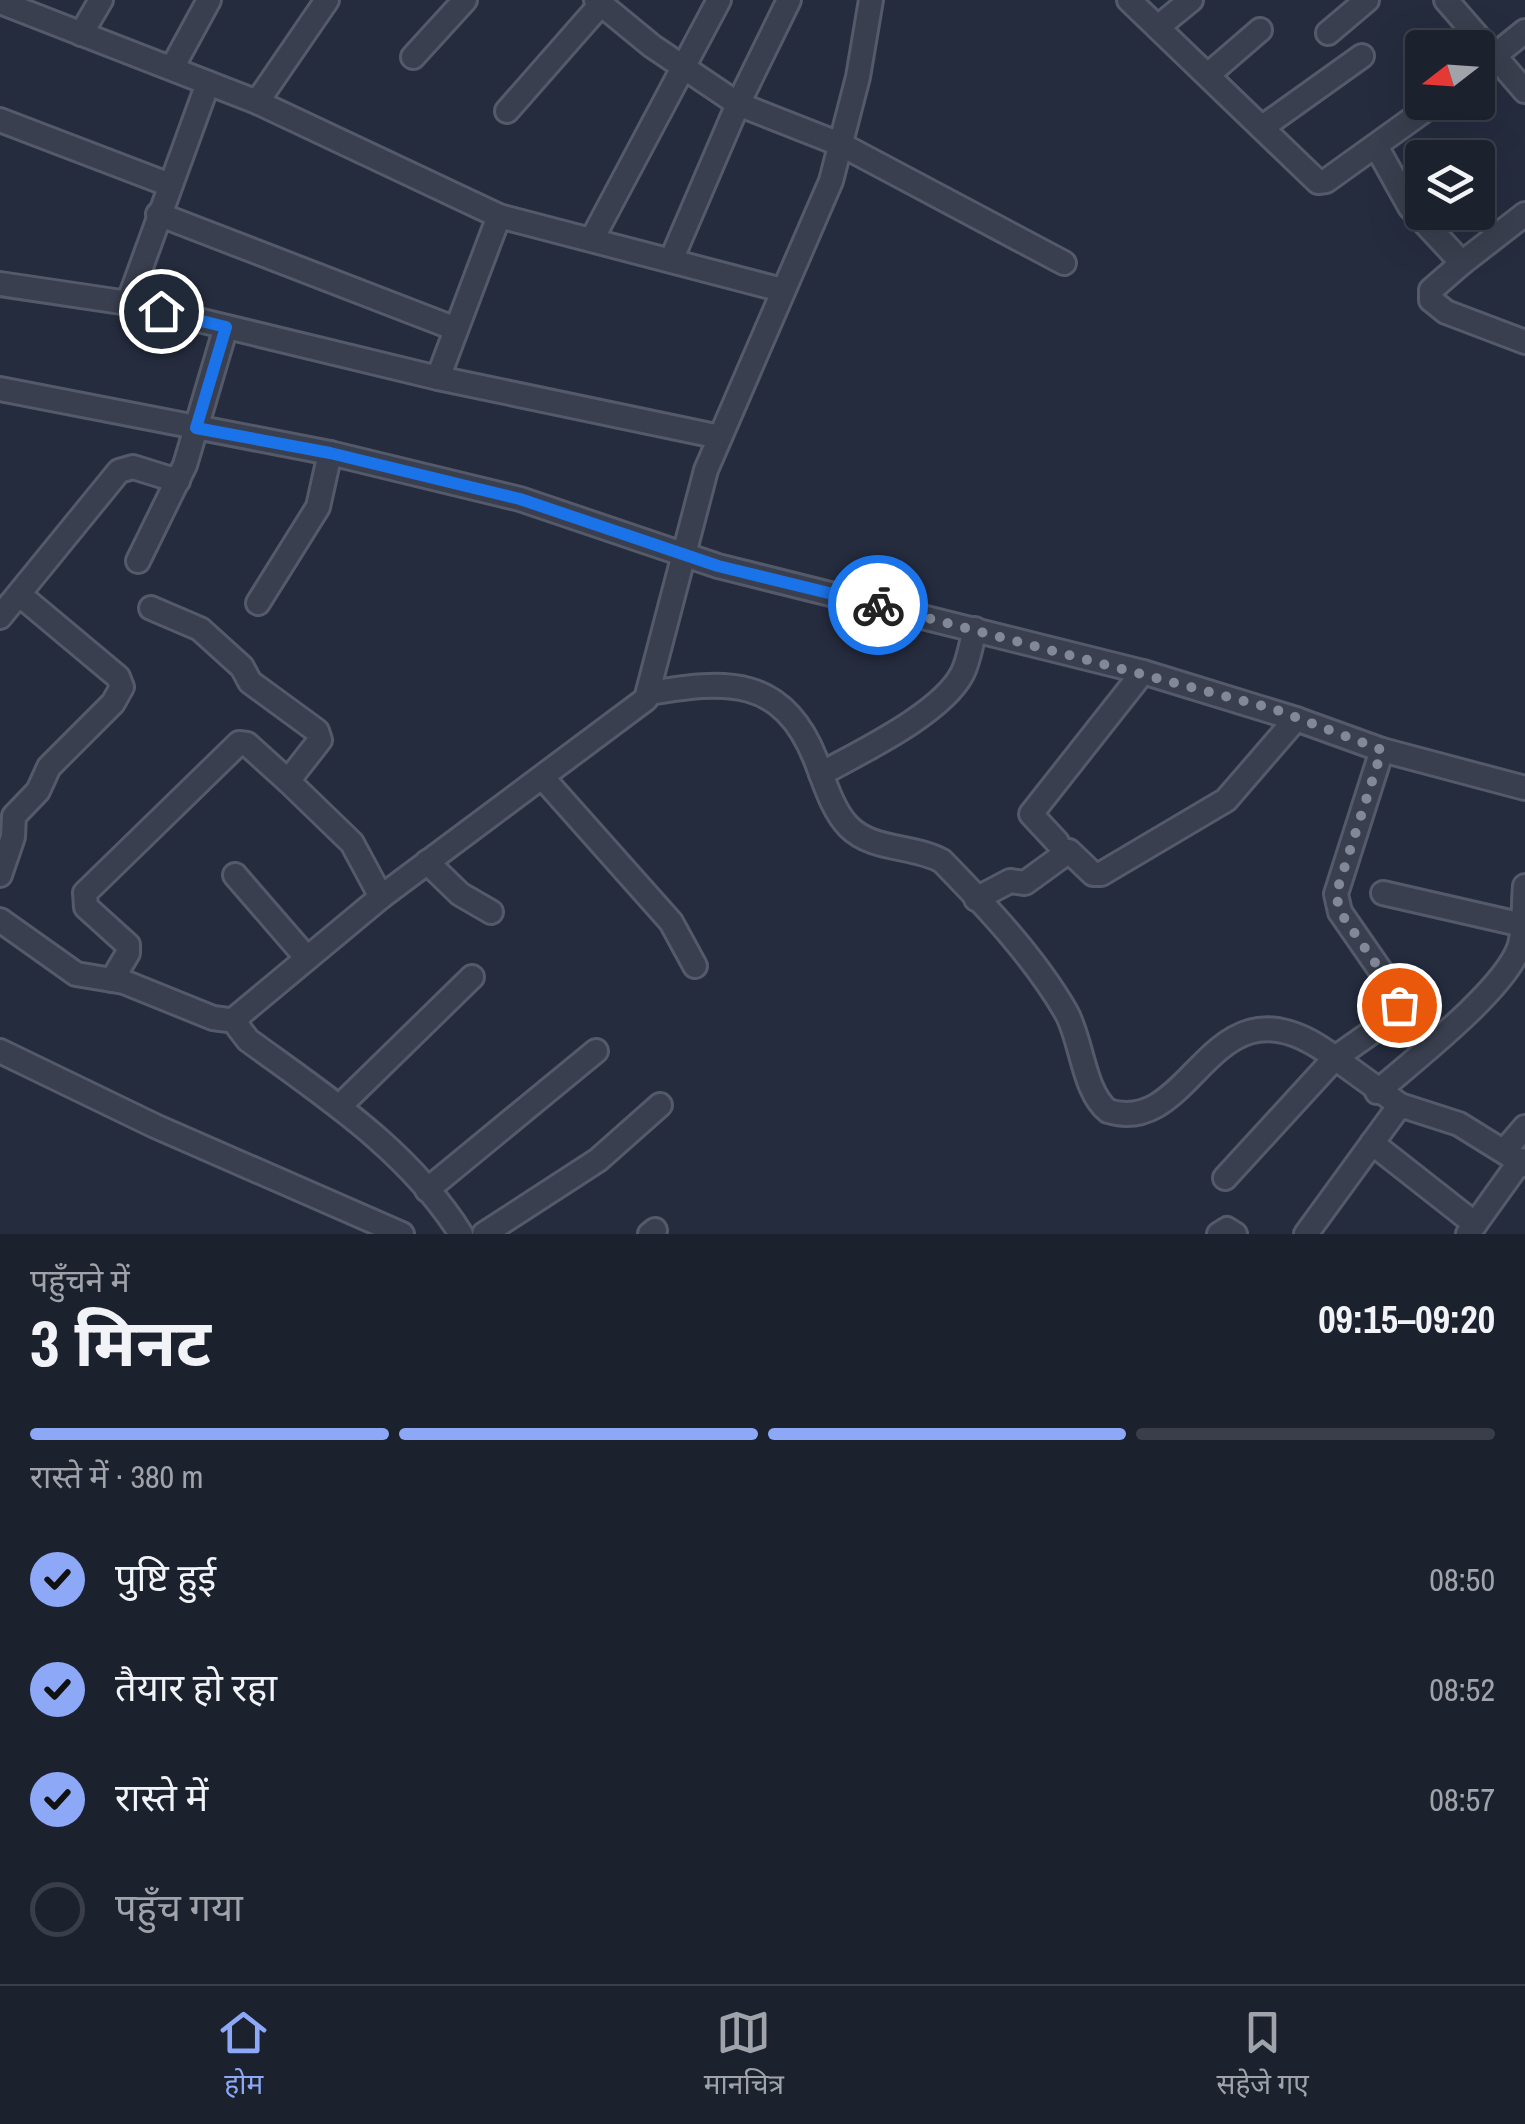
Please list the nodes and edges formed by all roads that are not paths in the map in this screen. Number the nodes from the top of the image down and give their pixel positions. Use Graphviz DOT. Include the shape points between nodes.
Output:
graph roads {
  1 [pos="101,0"];
  2 [pos="208,0"];
  3 [pos="327,0"];
  4 [pos="465,0"];
  5 [pos="719,0"];
  6 [pos="790,0"];
  7 [pos="871,0"];
  8 [pos="1128,0"];
  9 [pos="1191,0"];
  10 [pos="1367,0"];
  11 [pos="1446,0"];
  12 [pos="0,2"];
  13 [pos="599,2"];
  14 [pos="1158,27"];
  15 [pos="1260,30"];
  16 [pos="1465,30"];
  17 [pos="1525,32"];
  18 [pos="1328,33"];
  19 [pos="82,34"];
  20 [pos="1495,55"];
  21 [pos="1362,56"];
  22 [pos="413,57"];
  23 [pos="682,67"];
  24 [pos="172,68"];
  25 [pos="1495,68"];
  26 [pos="1209,74"];
  27 [pos="208,83"];
  28 [pos="1525,90"];
  29 [pos="256,102"];
  30 [pos="738,104"];
  31 [pos="506,110"];
  32 [pos="0,120"];
  33 [pos="1411,120"];
  34 [pos="1264,126"];
  35 [pos="842,145"];
  36 [pos="1376,146"];
  37 [pos="170,185"];
  38 [pos="158,214"];
  39 [pos="1525,214"];
  40 [pos="499,216"];
  41 [pos="592,239"];
  42 [pos="672,258"];
  43 [pos="1462,263"];
  44 [pos="1064,264"];
  45 [pos="0,284"];
  46 [pos="782,290"];
  47 [pos="128,304"];
  48 [pos="226,327"];
  49 [pos="456,329"];
  50 [pos="1525,342"];
  51 [pos="438,378"];
  52 [pos="0,389"];
  53 [pos="196,428"];
  54 [pos="720,437"];
  55 [pos="330,453"];
  56 [pos="178,481"];
  57 [pos="684,551"];
  58 [pos="138,561"];
  59 [pos="20,594"];
  60 [pos="258,603"];
  61 [pos="150,608"];
  62 [pos="0,617"];
  63 [pos="974,629"];
  64 [pos="1143,672"];
  65 [pos="650,693"];
  66 [pos="1296,719"];
  67 [pos="1382,750"];
  68 [pos="821,774"];
  69 [pos="542,778"];
  70 [pos="288,781"];
  71 [pos="1525,788"];
  72 [pos="1057,842"];
  73 [pos="427,862"];
  74 [pos="0,875"];
  75 [pos="235,875"];
  76 [pos="1525,886"];
  77 [pos="1383,893"];
  78 [pos="380,897"];
  79 [pos="976,899"];
  80 [pos="491,912"];
  81 [pos="0,920"];
  82 [pos="1523,925"];
  83 [pos="306,958"];
  84 [pos="695,966"];
  85 [pos="472,977"];
  86 [pos="112,980"];
  87 [pos="236,1021"];
  88 [pos="0,1051"];
  89 [pos="596,1051"];
  90 [pos="1335,1058"];
  91 [pos="1378,1092"];
  92 [pos="342,1104"];
  93 [pos="660,1105"];
  94 [pos="1400,1105"];
  95 [pos="1525,1127"];
  96 [pos="1372,1143"];
  97 [pos="1518,1158"];
  98 [pos="1225,1178"];
  99 [pos="427,1190"];
  100 [pos="1471,1229"];
  101 [pos="402,1234"];
  102 [pos="461,1234"];
  103 [pos="484,1234"];
  104 [pos="1219,1234"];
  105 [pos="1235,1234"];
  106 [pos="1306,1234"];
  1 -- 19 [label="street"];
  2 -- 24 [label="street"];
  3 -- 29 [label="street"];
  4 -- 22 [label="street"];
  5 -- 23 [label="street"];
  6 -- 30 [label="street"];
  7 -- 35 [label="street"];
  8 -- 14 [label="street"];
  9 -- 14 [label="street"];
  10 -- 18 [label="street"];
  11 -- 16 [label="street"];
  12 -- 19 [label="street"];
  13 -- 23 [label="street"];
  13 -- 31 [label="street"];
  14 -- 26 [label="street"];
  15 -- 26 [label="street"];
  17 -- 20 [label="street"];
  19 -- 24 [label="street"];
  21 -- 34 [label="street"];
  23 -- 30 [label="street"];
  23 -- 41 [label="street"];
  24 -- 27 [label="street"];
  25 -- 28 [label="street"];
  26 -- 34 [label="street"];
  27 -- 29 [label="street"];
  27 -- 37 [label="street"];
  29 -- 40 [label="street"];
  30 -- 35 [label="street"];
  30 -- 42 [label="street"];
  32 -- 37 [label="street"];
  33 -- 36 [label="street"];
  34 -- 36 [label="street" via="1318,182"];
  35 -- 44 [label="street"];
  35 -- 46 [label="street"];
  36 -- 43 [label="street" via="1410,207"];
  37 -- 38 [label="street"];
  38 -- 47 [label="street"];
  38 -- 49 [label="street"];
  39 -- 43 [label="street"];
  40 -- 41 [label="street"];
  40 -- 49 [label="street"];
  41 -- 42 [label="street"];
  42 -- 46 [label="street"];
  43 -- 50 [label="street" via="1431,290 1431,300"];
  45 -- 47 [label="street"];
  46 -- 54 [label="street"];
  47 -- 48 [label="street"];
  48 -- 51 [label="street"];
  48 -- 53 [label="street"];
  49 -- 51 [label="street"];
  51 -- 54 [label="street"];
  52 -- 53 [label="street"];
  53 -- 55 [label="street"];
  53 -- 56 [label="street"];
  54 -- 57 [label="street"];
  55 -- 57 [label="street" via="520,499"];
  55 -- 60 [label="street" via="318,507"];
  56 -- 58 [label="street"];
  56 -- 59 [label="street" via="133,466 119,471"];
  57 -- 63 [label="street" via="718,566"];
  57 -- 65 [label="street"];
  59 -- 62 [label="street"];
  59 -- 74 [label="street" via="122,686 14,816"];
  61 -- 70 [label="street" via="200,629 242,666 250,682 317,731 320,740"];
  63 -- 64 [label="street"];
  63 -- 68 [label="street" via="954,686 887,737"];
  64 -- 66 [label="street"];
  64 -- 72 [label="street" via="1031,814"];
  65 -- 68 [label="street" via="706,684 766,696 802,726"];
  65 -- 69 [label="street"];
  66 -- 67 [label="street"];
  66 -- 79 [label="street" via="1226,800 1100,874 1068,852 1025,883 1010,881"];
  67 -- 71 [label="street"];
  67 -- 90 [label="street" via="1336,894 1340,912 1399,1005 1389,1020"];
  68 -- 79 [label="street" via="851,830 942,861"];
  69 -- 73 [label="street"];
  69 -- 84 [label="street" via="671,922"];
  70 -- 78 [label="street" via="352,843"];
  70 -- 86 [label="street" via="239,743 85,893 86,907 128,945"];
  73 -- 78 [label="street"];
  73 -- 80 [label="street"];
  75 -- 83 [label="street"];
  76 -- 82 [label="street"];
  77 -- 82 [label="street"];
  78 -- 83 [label="street"];
  79 -- 90 [label="street" via="1065,1010 1108,1112 1130,1116 1152,1108 1238,1034 1308,1040"];
  81 -- 86 [label="street" via="76,974"];
  82 -- 91 [label="street" via="1518,954 1490,988"];
  83 -- 87 [label="street" via="245,1006"];
  85 -- 92 [label="street"];
  86 -- 87 [label="street"];
  87 -- 92 [label="street" via="248,1040"];
  88 -- 101 [label="street"];
  89 -- 99 [label="street"];
  90 -- 91 [label="street"];
  90 -- 98 [label="street"];
  91 -- 94 [label="street"];
  92 -- 99 [label="street"];
  93 -- 103 [label="street" via="598,1160"];
  94 -- 96 [label="street"];
  94 -- 97 [label="street" via="1459,1124"];
  95 -- 97 [label="street"];
  96 -- 100 [label="street"];
  96 -- 106 [label="street"];
  97 -- 100 [label="street"];
  99 -- 102 [label="street"];
  104 -- 105 [label="street" via="1228,1228"];
}
